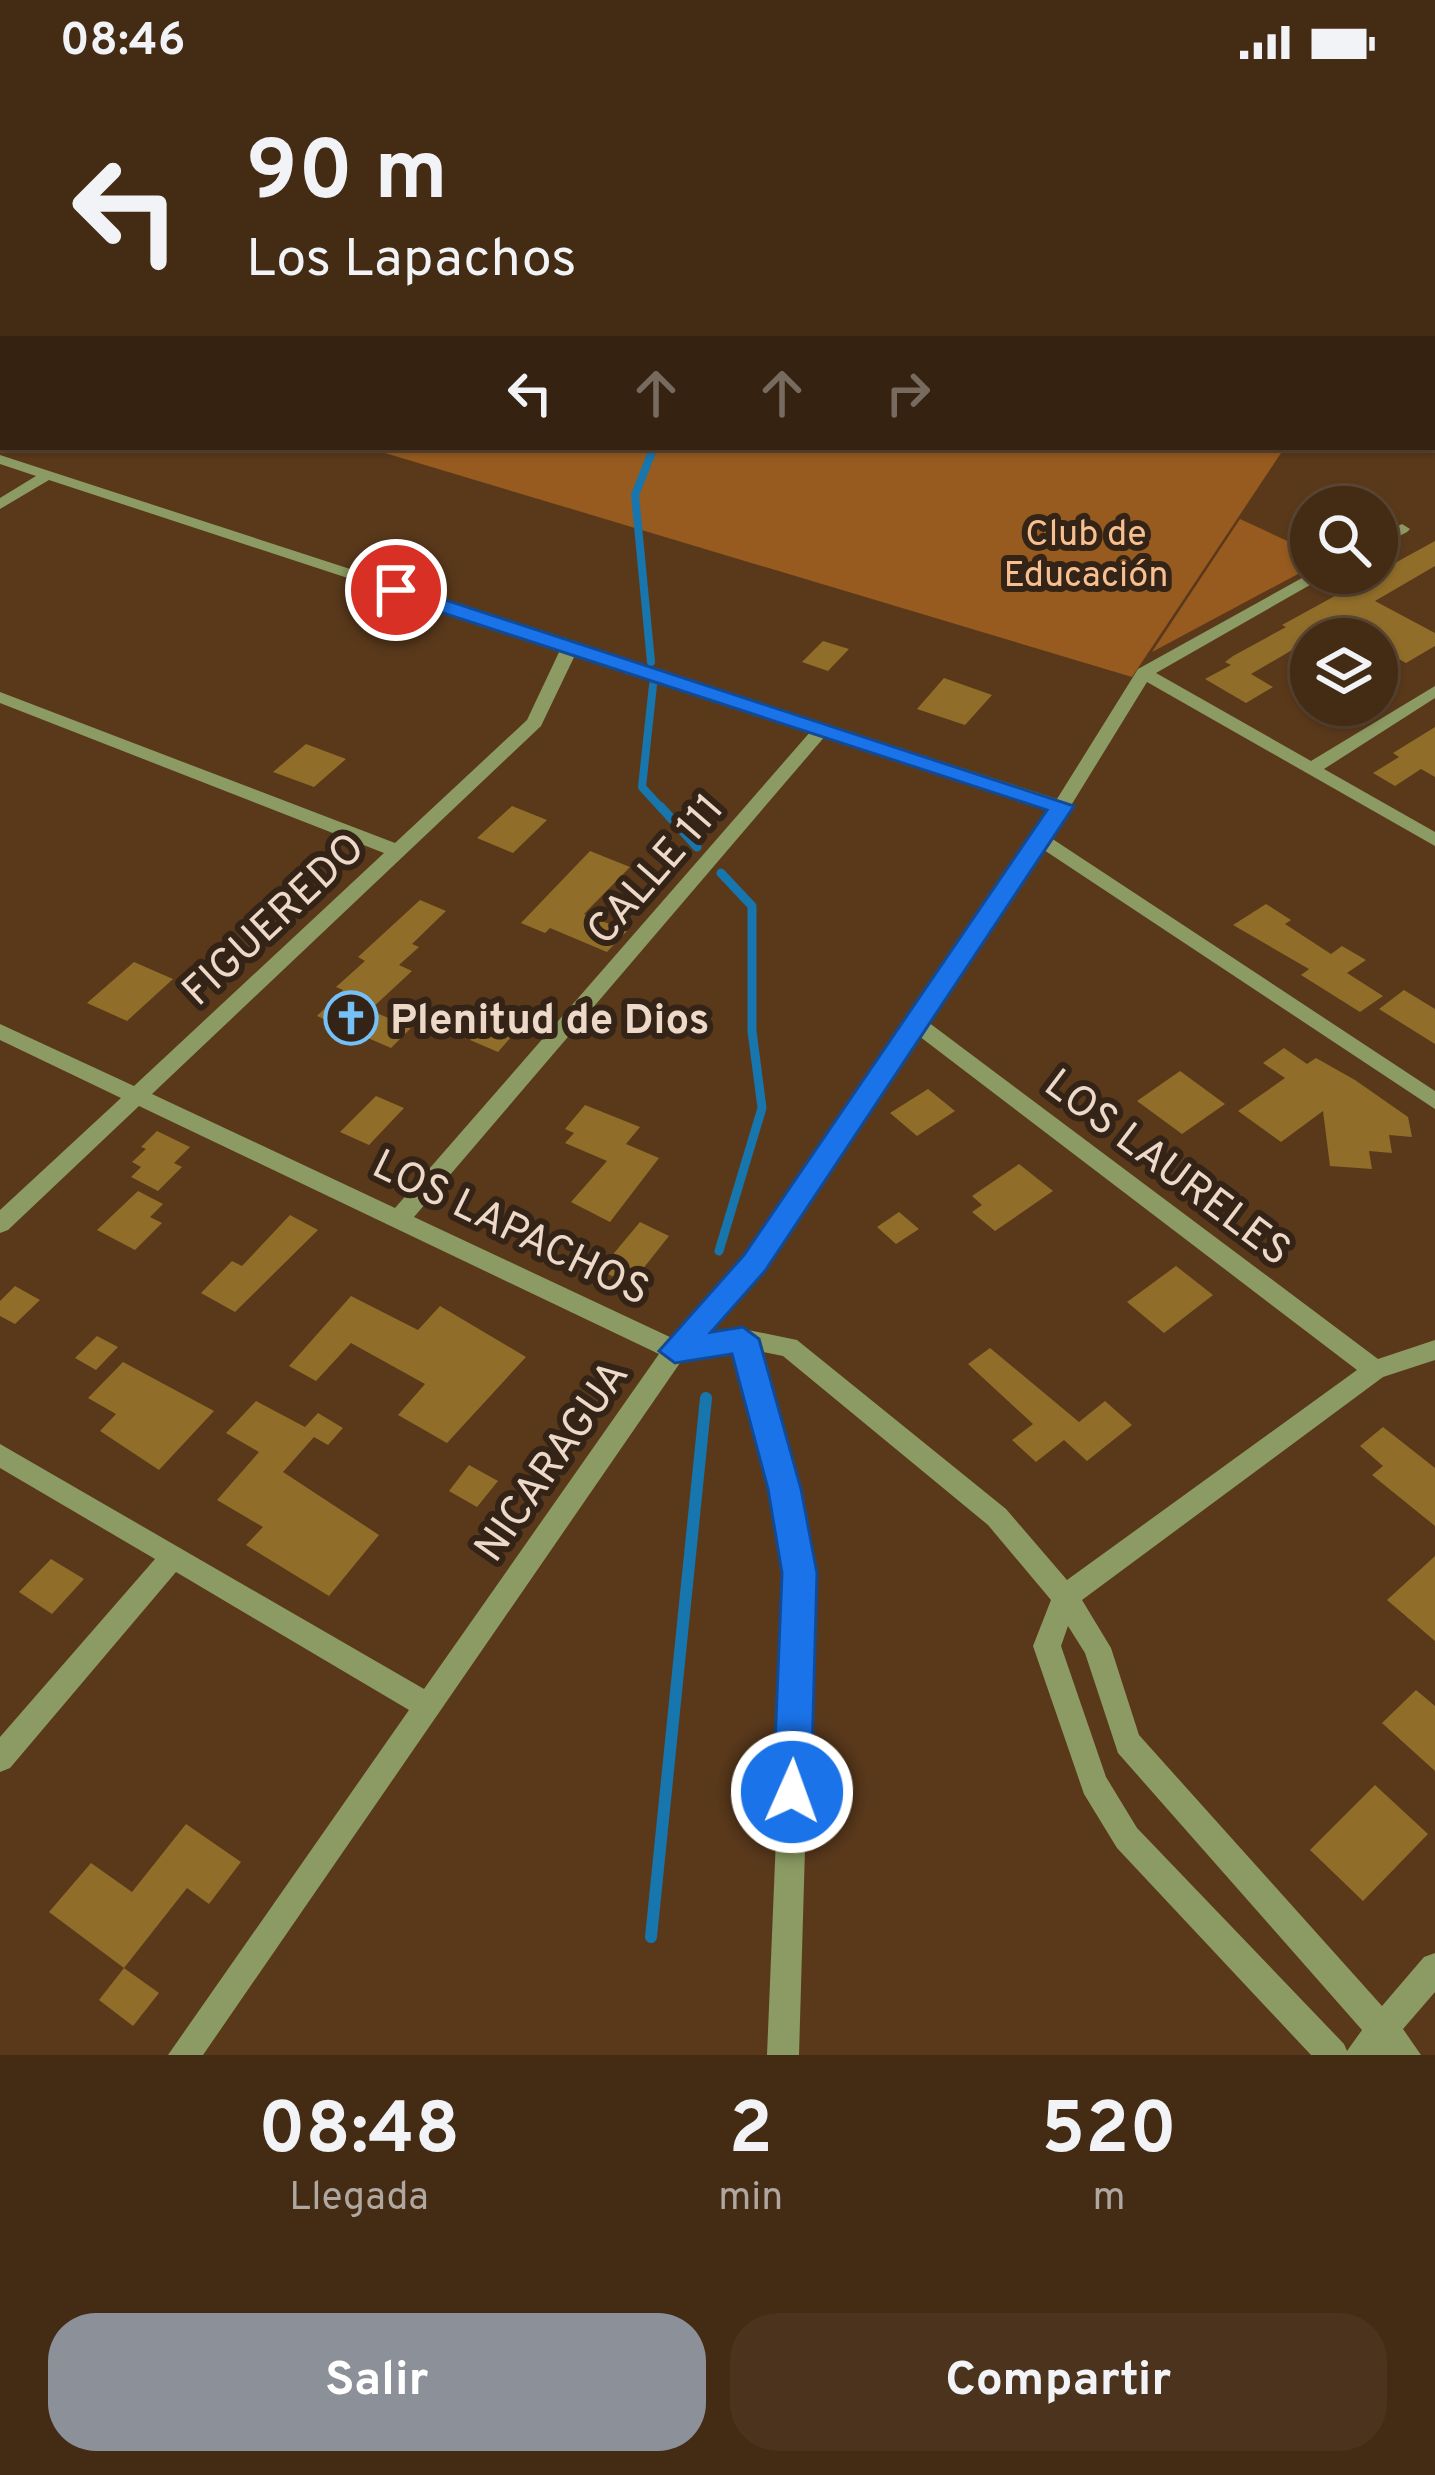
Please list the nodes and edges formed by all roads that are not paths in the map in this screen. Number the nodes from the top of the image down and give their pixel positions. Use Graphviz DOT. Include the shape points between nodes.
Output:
graph roads {
  1 [pos="0,459"];
  2 [pos="47,475"];
  3 [pos="0,504"];
  4 [pos="1402,529"];
  5 [pos="1398,531"];
  6 [pos="1290,592"];
  7 [pos="570,648"];
  8 [pos="1144,674"];
  9 [pos="1435,691"];
  10 [pos="0,697"];
  11 [pos="822,729"];
  12 [pos="1311,769"];
  13 [pos="1062,806"];
  14 [pos="1041,840"];
  15 [pos="1435,840"];
  16 [pos="400,852"];
  17 [pos="916,1023"];
  18 [pos="0,1031"];
  19 [pos="137,1097"];
  20 [pos="1435,1101"];
  21 [pos="400,1218"];
  22 [pos="0,1224"];
  23 [pos="743,1339"];
  24 [pos="1435,1350"];
  25 [pos="675,1351"];
  26 [pos="1375,1370"];
  27 [pos="0,1455"];
  28 [pos="173,1557"];
  29 [pos="1065,1597"];
  30 [pos="426,1706"];
  31 [pos="0,1758"];
  32 [pos="1435,1968"];
  33 [pos="1371,2043"];
  34 [pos="184,2055"];
  35 [pos="783,2055"];
  36 [pos="1333,2055"];
  37 [pos="1405,2055"];
  1 -- 2 [label="street"];
  2 -- 3 [label="street"];
  2 -- 7 [label="street"];
  4 -- 5 [label="street"];
  6 -- 8 [label="street"];
  7 -- 11 [label="street"];
  7 -- 16 [label="street, FIGUEREDO" via="535,722"];
  8 -- 12 [label="street"];
  8 -- 13 [label="street, NICARAGUA"];
  9 -- 12 [label="street"];
  10 -- 16 [label="street"];
  11 -- 13 [label="street"];
  11 -- 21 [label="street, CALLE 111"];
  12 -- 15 [label="street"];
  13 -- 14 [label="street, NICARAGUA"];
  14 -- 17 [label="street, NICARAGUA"];
  14 -- 20 [label="street"];
  16 -- 19 [label="street, FIGUEREDO"];
  17 -- 25 [label="street, NICARAGUA" via="754,1263"];
  17 -- 26 [label="street, LOS LAURELES"];
  18 -- 19 [label="street, LOS LAPACHOS"];
  19 -- 21 [label="street, LOS LAPACHOS"];
  19 -- 22 [label="street, FIGUEREDO"];
  21 -- 25 [label="street, LOS LAPACHOS"];
  23 -- 25 [label="street, LOS LAPACHOS"];
  23 -- 29 [label="street, LOS LAPACHOS" via="789,1347 998,1516"];
  23 -- 35 [label="street" via="800,1573"];
  24 -- 26 [label="street"];
  25 -- 30 [label="street, NICARAGUA"];
  26 -- 29 [label="street"];
  27 -- 28 [label="street"];
  28 -- 30 [label="street"];
  28 -- 31 [label="street"];
  29 -- 33 [label="street, LOS LAPACHOS" via="1097,1648 1128,1743"];
  29 -- 36 [label="street" via="1047,1646 1094,1784 1126,1838"];
  30 -- 34 [label="street, NICARAGUA"];
  32 -- 33 [label="street"];
  33 -- 37 [label="street, LOS LAPACHOS"];
}
